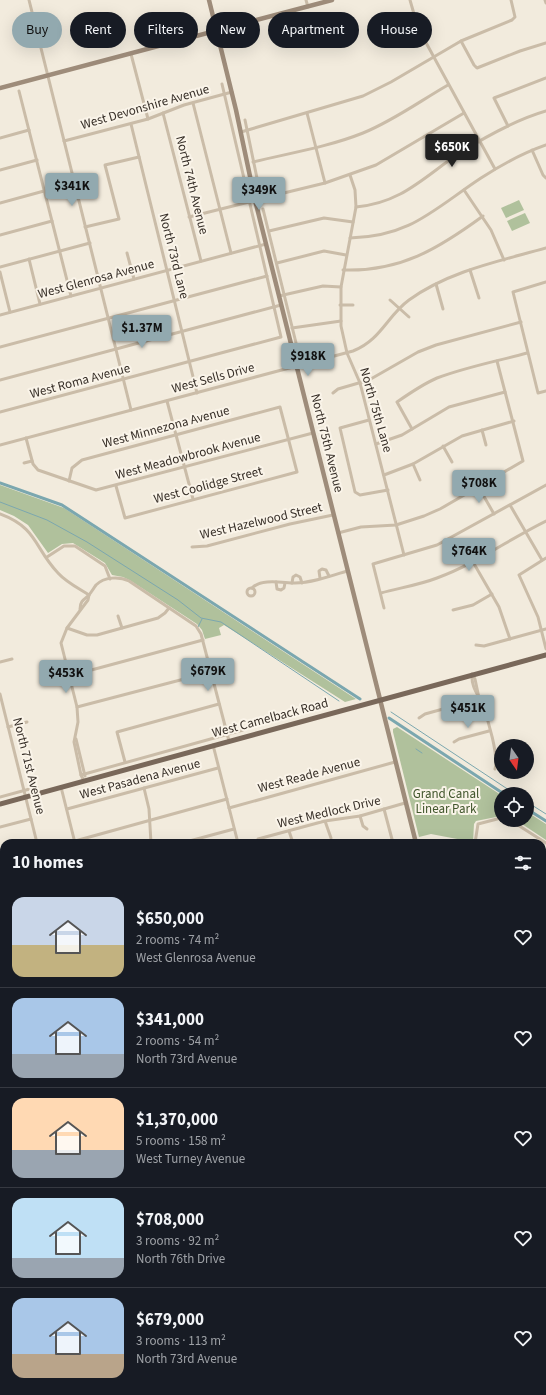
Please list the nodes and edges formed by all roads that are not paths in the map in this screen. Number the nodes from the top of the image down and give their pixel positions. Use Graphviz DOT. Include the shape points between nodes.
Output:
graph roads {
  1 [pos="29,0"];
  2 [pos="209,0"];
  3 [pos="306,0"];
  4 [pos="332,0"];
  5 [pos="410,0"];
  6 [pos="511,0"];
  7 [pos="308,7"];
  8 [pos="212,12"];
  9 [pos="260,20"];
  10 [pos="206,34"];
  11 [pos="461,41"];
  12 [pos="546,43"];
  13 [pos="221,48"];
  14 [pos="131,54"];
  15 [pos="434,56"];
  16 [pos="48,76"];
  17 [pos="546,78"];
  18 [pos="222,84"];
  19 [pos="448,84"];
  20 [pos="0,88"];
  21 [pos="19,91"];
  22 [pos="232,92"];
  23 [pos="225,94"];
  24 [pos="193,103"];
  25 [pos="546,111"];
  26 [pos="164,113"];
  27 [pos="307,113"];
  28 [pos="464,113"];
  29 [pos="148,119"];
  30 [pos="245,120"];
  31 [pos="131,124"];
  32 [pos="508,126"];
  33 [pos="29,130"];
  34 [pos="247,131"];
  35 [pos="241,132"];
  36 [pos="0,138"];
  37 [pos="64,141"];
  38 [pos="480,141"];
  39 [pos="546,145"];
  40 [pos="316,147"];
  41 [pos="532,150"];
  42 [pos="139,157"];
  43 [pos="37,160"];
  44 [pos="253,162"];
  45 [pos="495,169"];
  46 [pos="0,170"];
  47 [pos="350,176"];
  48 [pos="546,178"];
  49 [pos="258,183"];
  50 [pos="325,183"];
  51 [pos="464,190"];
  52 [pos="44,191"];
  53 [pos="256,200"];
  54 [pos="249,202"];
  55 [pos="0,203"];
  56 [pos="356,207"];
  57 [pos="263,208"];
  58 [pos="220,209"];
  59 [pos="483,216"];
  60 [pos="189,217"];
  61 [pos="52,221"];
  62 [pos="353,222"];
  63 [pos="86,228"];
  64 [pos="269,231"];
  65 [pos="0,235"];
  66 [pos="350,238"];
  67 [pos="90,244"];
  68 [pos="266,244"];
  69 [pos="260,246"];
  70 [pos="546,248"];
  71 [pos="60,251"];
  72 [pos="127,253"];
  73 [pos="231,253"];
  74 [pos="346,255"];
  75 [pos="29,259"];
  76 [pos="504,260"];
  77 [pos="201,262"];
  78 [pos="277,263"];
  79 [pos="0,267"];
  80 [pos="167,270"];
  81 [pos="343,270"];
  82 [pos="470,270"];
  83 [pos="0,272"];
  84 [pos="267,276"];
  85 [pos="134,279"];
  86 [pos="546,282"];
  87 [pos="436,284"];
  88 [pos="341,287"];
  89 [pos="100,288"];
  90 [pos="71,296"];
  91 [pos="282,296"];
  92 [pos="479,298"];
  93 [pos="390,300"];
  94 [pos="174,301"];
  95 [pos="40,304"];
  96 [pos="340,304"];
  97 [pos="353,304"];
  98 [pos="281,305"];
  99 [pos="274,307"];
  100 [pos="399,308"];
  101 [pos="443,309"];
  102 [pos="10,312"];
  103 [pos="0,315"];
  104 [pos="409,317"];
  105 [pos="108,319"];
  106 [pos="341,321"];
  107 [pos="521,322"];
  108 [pos="292,328"];
  109 [pos="182,331"];
  110 [pos="0,347"];
  111 [pos="115,349"];
  112 [pos="347,353"];
  113 [pos="528,353"];
  114 [pos="299,355"];
  115 [pos="497,361"];
  116 [pos="190,362"];
  117 [pos="296,366"];
  118 [pos="0,380"];
  119 [pos="123,380"];
  120 [pos="360,383"];
  121 [pos="546,391"];
  122 [pos="505,392"];
  123 [pos="197,393"];
  124 [pos="333,393"];
  125 [pos="167,401"];
  126 [pos="131,410"];
  127 [pos="0,412"];
  128 [pos="369,420"];
  129 [pos="514,421"];
  130 [pos="412,428"];
  131 [pos="482,430"];
  132 [pos="313,433"];
  133 [pos="176,434"];
  134 [pos="26,438"];
  135 [pos="289,439"];
  136 [pos="376,444"];
  137 [pos="0,445"];
  138 [pos="486,445"];
  139 [pos="443,446"];
  140 [pos="32,461"];
  141 [pos="452,462"];
  142 [pos="24,463"];
  143 [pos="413,464"];
  144 [pos="185,467"];
  145 [pos="384,475"];
  146 [pos="420,480"];
  147 [pos="68,481"];
  148 [pos="546,485"];
  149 [pos="116,486"];
  150 [pos="478,486"];
  151 [pos="388,490"];
  152 [pos="193,499"];
  153 [pos="510,504"];
  154 [pos="0,514"];
  155 [pos="494,514"];
  156 [pos="333,515"];
  157 [pos="546,521"];
  158 [pos="396,525"];
  159 [pos="526,531"];
  160 [pos="338,533"];
  161 [pos="192,547"];
  162 [pos="404,555"];
  163 [pos="47,557"];
  164 [pos="546,558"];
  165 [pos="542,560"];
  166 [pos="473,562"];
  167 [pos="347,571"];
  168 [pos="328,576"];
  169 [pos="320,578"];
  170 [pos="110,579"];
  171 [pos="276,582"];
  172 [pos="302,582"];
  173 [pos="285,583"];
  174 [pos="292,583"];
  175 [pos="252,588"];
  176 [pos="381,593"];
  177 [pos="492,594"];
  178 [pos="88,595"];
  179 [pos="169,608"];
  180 [pos="384,608"];
  181 [pos="453,610"];
  182 [pos="118,616"];
  183 [pos="67,628"];
  184 [pos="122,628"];
  185 [pos="546,629"];
  186 [pos="541,631"];
  187 [pos="510,639"];
  188 [pos="203,640"];
  189 [pos="476,645"];
  190 [pos="546,650"];
  191 [pos="546,655"];
  192 [pos="12,659"];
  193 [pos="0,662"];
  194 [pos="211,672"];
  195 [pos="472,674"];
  196 [pos="69,676"];
  197 [pos="0,694"];
  198 [pos="380,699"];
  199 [pos="479,699"];
  200 [pos="219,704"];
  201 [pos="77,707"];
  202 [pos="419,718"];
  203 [pos="27,722"];
  204 [pos="8,727"];
  205 [pos="243,730"];
  206 [pos="489,731"];
  207 [pos="227,734"];
  208 [pos="229,741"];
  209 [pos="454,742"];
  210 [pos="213,745"];
  211 [pos="494,751"];
  212 [pos="125,762"];
  213 [pos="395,762"];
  214 [pos="218,768"];
  215 [pos="83,774"];
  216 [pos="84,780"];
  217 [pos="37,787"];
  218 [pos="61,787"];
  219 [pos="144,788"];
  220 [pos="24,790"];
  221 [pos="0,797"];
  222 [pos="25,797"];
  223 [pos="227,798"];
  224 [pos="405,803"];
  225 [pos="0,804"];
  226 [pos="229,808"];
  227 [pos="67,809"];
  228 [pos="384,809"];
  229 [pos="360,816"];
  230 [pos="31,819"];
  231 [pos="150,819"];
  232 [pos="494,820"];
  233 [pos="325,821"];
  234 [pos="0,827"];
  235 [pos="521,827"];
  236 [pos="234,829"];
  237 [pos="367,829"];
  238 [pos="289,830"];
  239 [pos="331,838"];
  240 [pos="36,839"];
  241 [pos="74,839"];
  242 [pos="85,839"];
  243 [pos="151,839"];
  244 [pos="197,839"];
  245 [pos="237,839"];
  246 [pos="264,839"];
  247 [pos="292,839"];
  248 [pos="392,839"];
  249 [pos="415,839"];
  250 [pos="476,839"];
  251 [pos="540,839"];
  1 -- 16 [label="street"];
  2 -- 8 [label="main road, North 75th Avenue"];
  3 -- 7 [label="street"];
  4 -- 7 [label="main road"];
  5 -- 15 [label="street" via="418,28"];
  6 -- 11 [label="street" via="515,17 512,20"];
  7 -- 9 [label="main road"];
  10 -- 14 [label="main road"];
  11 -- 12 [label="street" via="477,68"];
  11 -- 15 [label="street"];
  13 -- 22 [label="main road, North 75th Avenue"];
  14 -- 16 [label="main road"];
  14 -- 29 [label="street"];
  15 -- 19 [label="street"];
  15 -- 27 [label="street" via="363,96"];
  16 -- 20 [label="main road"];
  16 -- 37 [label="street"];
  17 -- 32 [label="street" via="494,98"];
  18 -- 23 [label="street"];
  19 -- 28 [label="street"];
  19 -- 40 [label="street" via="385,123 363,133"];
  21 -- 33 [label="street"];
  22 -- 23 [label="street, West Devonshire Avenue"];
  22 -- 35 [label="main road, North 75th Avenue"];
  23 -- 24 [label="street, West Devonshire Avenue"];
  23 -- 54 [label="street"];
  24 -- 26 [label="street, West Devonshire Avenue"];
  24 -- 58 [label="street"];
  25 -- 32 [label="street"];
  26 -- 29 [label="street, West Devonshire Avenue"];
  26 -- 60 [label="street, North 74th Avenue"];
  27 -- 34 [label="street"];
  27 -- 40 [label="street"];
  28 -- 38 [label="street"];
  28 -- 47 [label="street" via="376,165"];
  29 -- 31 [label="street, West Devonshire Avenue"];
  30 -- 34 [label="street"];
  31 -- 37 [label="street, West Devonshire Avenue"];
  31 -- 42 [label="street, North 73rd Lane"];
  32 -- 38 [label="street"];
  33 -- 36 [label="street"];
  33 -- 43 [label="street"];
  34 -- 35 [label="street"];
  34 -- 44 [label="street"];
  35 -- 53 [label="main road, North 75th Avenue"];
  37 -- 63 [label="street"];
  38 -- 45 [label="street"];
  38 -- 56 [label="street" via="410,190 389,200"];
  39 -- 41 [label="street"];
  40 -- 44 [label="street"];
  40 -- 50 [label="street"];
  41 -- 45 [label="street"];
  41 -- 48 [label="street"];
  42 -- 63 [label="street" via="105,165 119,219"];
  42 -- 80 [label="street, North 73rd Lane"];
  43 -- 46 [label="street"];
  43 -- 52 [label="street"];
  44 -- 49 [label="street"];
  45 -- 51 [label="street"];
  47 -- 50 [label="street"];
  47 -- 56 [label="street, North 75th Lane" via="355,190"];
  50 -- 53 [label="street"];
  51 -- 59 [label="street"];
  51 -- 66 [label="street" via="415,223 385,234"];
  52 -- 55 [label="street"];
  52 -- 61 [label="street"];
  53 -- 68 [label="main road, North 75th Avenue"];
  54 -- 58 [label="street"];
  54 -- 69 [label="street"];
  56 -- 62 [label="street, North 75th Lane"];
  57 -- 64 [label="street, North 75th Avenue"];
  58 -- 60 [label="street"];
  58 -- 73 [label="street"];
  59 -- 76 [label="street"];
  59 -- 81 [label="street" via="440,246 410,260 378,269"];
  60 -- 77 [label="street, North 74th Avenue"];
  61 -- 65 [label="street"];
  61 -- 71 [label="street"];
  62 -- 64 [label="street" via="324,218"];
  62 -- 66 [label="street, North 75th Lane"];
  63 -- 67 [label="street"];
  64 -- 78 [label="street, North 75th Avenue"];
  66 -- 74 [label="street, North 75th Lane"];
  67 -- 71 [label="street"];
  67 -- 89 [label="street"];
  68 -- 69 [label="street, West Glenrosa Avenue"];
  68 -- 91 [label="main road, North 75th Avenue"];
  69 -- 73 [label="street, West Glenrosa Avenue"];
  69 -- 84 [label="street"];
  70 -- 76 [label="street, West Sells Drive"];
  71 -- 75 [label="street"];
  71 -- 90 [label="street"];
  72 -- 85 [label="street"];
  73 -- 77 [label="street, West Glenrosa Avenue"];
  74 -- 78 [label="street" via="324,251"];
  74 -- 81 [label="street, North 75th Lane"];
  75 -- 79 [label="street"];
  75 -- 95 [label="street"];
  76 -- 82 [label="street, West Sells Drive"];
  77 -- 80 [label="street, West Glenrosa Avenue"];
  78 -- 91 [label="street, North 75th Avenue"];
  80 -- 85 [label="street, West Glenrosa Avenue"];
  80 -- 94 [label="street, North 73rd Lane"];
  81 -- 88 [label="street, North 75th Lane"];
  82 -- 87 [label="street, West Sells Drive"];
  82 -- 92 [label="street"];
  83 -- 102 [label="street"];
  84 -- 94 [label="street"];
  84 -- 99 [label="street"];
  85 -- 89 [label="street, West Glenrosa Avenue"];
  86 -- 107 [label="street" via="513,292"];
  87 -- 100 [label="street, West Sells Drive" via="409,299"];
  87 -- 101 [label="street"];
  88 -- 91 [label="street" via="323,286"];
  88 -- 96 [label="street, North 75th Lane"];
  89 -- 90 [label="street, West Glenrosa Avenue"];
  89 -- 105 [label="street"];
  90 -- 95 [label="street, West Glenrosa Avenue"];
  91 -- 98 [label="main road, North 75th Avenue"];
  91 -- 108 [label="street, North 75th Avenue"];
  93 -- 100 [label="street"];
  94 -- 105 [label="street"];
  94 -- 109 [label="street, North 73rd Lane"];
  95 -- 102 [label="street, West Glenrosa Avenue"];
  96 -- 97 [label="street"];
  96 -- 106 [label="street, North 75th Lane"];
  98 -- 99 [label="street"];
  98 -- 117 [label="main road, North 75th Avenue"];
  99 -- 109 [label="street"];
  99 -- 116 [label="street, West Roma Avenue" via="281,337"];
  100 -- 104 [label="street"];
  100 -- 112 [label="street, West Sells Drive" via="374,338"];
  102 -- 103 [label="street, West Glenrosa Avenue"];
  105 -- 110 [label="street"];
  105 -- 111 [label="street"];
  106 -- 108 [label="street"];
  106 -- 112 [label="street, North 75th Lane"];
  107 -- 113 [label="street"];
  107 -- 120 [label="street" via="436,345"];
  108 -- 114 [label="street, North 75th Avenue"];
  109 -- 111 [label="street"];
  109 -- 116 [label="street, North 73rd Lane"];
  111 -- 118 [label="street"];
  111 -- 119 [label="street"];
  112 -- 117 [label="street, West Sells Drive"];
  112 -- 120 [label="street, North 75th Lane"];
  113 -- 115 [label="street"];
  113 -- 121 [label="street" via="538,393"];
  115 -- 122 [label="street"];
  115 -- 130 [label="street" via="438,378 397,402"];
  116 -- 119 [label="street, West Roma Avenue"];
  116 -- 123 [label="street, North 73rd Lane"];
  117 -- 123 [label="street, West Sells Drive"];
  117 -- 132 [label="main road, North 75th Avenue"];
  119 -- 126 [label="street"];
  119 -- 127 [label="street, West Roma Avenue"];
  120 -- 124 [label="street" via="338,389"];
  120 -- 128 [label="street, North 75th Lane"];
  122 -- 129 [label="street"];
  122 -- 130 [label="street" via="449,407"];
  123 -- 125 [label="street, West Sells Drive"];
  125 -- 126 [label="street, West Sells Drive"];
  125 -- 133 [label="street"];
  126 -- 134 [label="street, West Sells Drive"];
  128 -- 136 [label="street, North 75th Lane"];
  128 -- 151 [label="street" via="340,428 357,494"];
  129 -- 131 [label="street"];
  129 -- 150 [label="street" via="523,461"];
  130 -- 136 [label="street" via="402,435"];
  131 -- 138 [label="street"];
  131 -- 139 [label="street"];
  132 -- 135 [label="street, West Meadowbrook Avenue"];
  132 -- 156 [label="main road, North 75th Avenue"];
  133 -- 135 [label="street, West Minnezona Avenue" via="280,407"];
  133 -- 144 [label="street"];
  133 -- 147 [label="street, West Minnezona Avenue" via="79,461 72,468"];
  134 -- 137 [label="street, West Sells Drive"];
  134 -- 140 [label="street"];
  135 -- 144 [label="street, West Meadowbrook Avenue"];
  135 -- 152 [label="street, West Coolidge Street" via="297,472"];
  136 -- 145 [label="street, North 75th Lane"];
  139 -- 141 [label="street"];
  139 -- 143 [label="street"];
  140 -- 142 [label="street"];
  140 -- 147 [label="street, West Meadowbrook Avenue" via="35,468 41,472"];
  143 -- 145 [label="street"];
  143 -- 146 [label="street"];
  144 -- 149 [label="street, West Meadowbrook Avenue"];
  144 -- 152 [label="street"];
  145 -- 151 [label="street, North 75th Lane"];
  147 -- 149 [label="street, West Meadowbrook Avenue" via="96,490"];
  148 -- 153 [label="street"];
  149 -- 152 [label="street, West Coolidge Street" via="125,518"];
  150 -- 155 [label="street"];
  150 -- 158 [label="street" via="430,513"];
  151 -- 158 [label="street, North 75th Lane"];
  153 -- 155 [label="street"];
  153 -- 159 [label="street"];
  154 -- 163 [label="street" via="25,528"];
  155 -- 162 [label="street" via="437,545"];
  156 -- 160 [label="main road, North 75th Avenue"];
  156 -- 161 [label="street, West Hazelwood Street" via="207,546"];
  157 -- 159 [label="street"];
  158 -- 160 [label="street" via="362,527"];
  158 -- 162 [label="street, North 75th Lane"];
  159 -- 165 [label="street"];
  159 -- 166 [label="street"];
  160 -- 167 [label="main road, North 75th Avenue"];
  162 -- 176 [label="street" via="373,564"];
  163 -- 170 [label="street" via="64,546 74,546 105,566"];
  163 -- 178 [label="street" via="58,574"];
  164 -- 165 [label="street"];
  165 -- 186 [label="street" via="519,575 532,600"];
  166 -- 176 [label="street" via="437,578"];
  166 -- 177 [label="street"];
  167 -- 168 [label="street"];
  167 -- 198 [label="main road, North 75th Avenue"];
  168 -- 169 [label="street"];
  168 -- 169 [label="street" via="326,570 322,569 319,571"];
  169 -- 172 [label="street"];
  170 -- 178 [label="street" via="100,582"];
  170 -- 179 [label="street" via="125,579"];
  171 -- 173 [label="street"];
  171 -- 173 [label="street" via="278,589 281,590"];
  171 -- 175 [label="street"];
  172 -- 174 [label="street"];
  172 -- 174 [label="street" via="296,574"];
  173 -- 174 [label="street"];
  176 -- 180 [label="street"];
  177 -- 181 [label="street" via="473,605"];
  177 -- 187 [label="street"];
  178 -- 183 [label="street"];
  179 -- 184 [label="street" via="162,616"];
  179 -- 188 [label="street" via="198,628"];
  182 -- 184 [label="street"];
  183 -- 184 [label="street" via="93,635"];
  183 -- 196 [label="street" via="62,640 62,650"];
  185 -- 186 [label="street"];
  186 -- 187 [label="street"];
  186 -- 190 [label="street"];
  187 -- 189 [label="street" via="484,646"];
  188 -- 194 [label="street"];
  188 -- 196 [label="street"];
  191 -- 195 [label="main road, West Camelback Road"];
  192 -- 193 [label="street"];
  194 -- 200 [label="street"];
  194 -- 201 [label="street"];
  195 -- 198 [label="main road, West Camelback Road"];
  195 -- 199 [label="street"];
  196 -- 201 [label="street"];
  197 -- 204 [label="street, North 71st Avenue"];
  198 -- 208 [label="main road, West Camelback Road"];
  198 -- 213 [label="main road, North 75th Avenue"];
  199 -- 202 [label="street" via="425,714"];
  199 -- 206 [label="street"];
  200 -- 207 [label="street"];
  200 -- 212 [label="street" via="117,732"];
  201 -- 215 [label="street" via="74,742"];
  203 -- 204 [label="street"];
  204 -- 220 [label="street, North 71st Avenue"];
  205 -- 207 [label="street, West Camelback Road"];
  206 -- 209 [label="street"];
  206 -- 211 [label="street"];
  207 -- 208 [label="street"];
  207 -- 212 [label="street, West Camelback Road"];
  208 -- 210 [label="main road, West Camelback Road"];
  210 -- 214 [label="street"];
  210 -- 216 [label="main road, West Camelback Road"];
  212 -- 215 [label="street, West Camelback Road"];
  213 -- 224 [label="main road, North 75th Avenue"];
  213 -- 226 [label="street, West Reade Avenue"];
  214 -- 219 [label="street, West Pasadena Avenue"];
  214 -- 223 [label="street"];
  215 -- 216 [label="street"];
  216 -- 218 [label="main road, West Camelback Road"];
  217 -- 220 [label="street"];
  218 -- 222 [label="main road, West Camelback Road"];
  218 -- 227 [label="street"];
  219 -- 227 [label="street, West Pasadena Avenue"];
  219 -- 231 [label="street"];
  220 -- 221 [label="street"];
  220 -- 222 [label="street, North 71st Avenue"];
  222 -- 225 [label="main road, West Camelback Road"];
  222 -- 230 [label="street, North 71st Avenue"];
  223 -- 226 [label="street"];
  223 -- 231 [label="street"];
  224 -- 228 [label="street, West Medlock Drive"];
  224 -- 249 [label="main road, North 75th Avenue"];
  226 -- 236 [label="street"];
  227 -- 241 [label="street"];
  228 -- 229 [label="street, West Medlock Drive"];
  228 -- 248 [label="street"];
  229 -- 233 [label="street, West Medlock Drive"];
  229 -- 237 [label="street" via="363,826"];
  230 -- 234 [label="street"];
  230 -- 240 [label="street, North 71st Avenue"];
  231 -- 242 [label="street"];
  231 -- 243 [label="street"];
  232 -- 250 [label="street" via="478,824"];
  233 -- 238 [label="street, West Medlock Drive"];
  233 -- 239 [label="street"];
  235 -- 251 [label="street"];
  236 -- 244 [label="street"];
  236 -- 245 [label="street"];
  238 -- 246 [label="street, West Medlock Drive"];
  238 -- 247 [label="street"];
}
